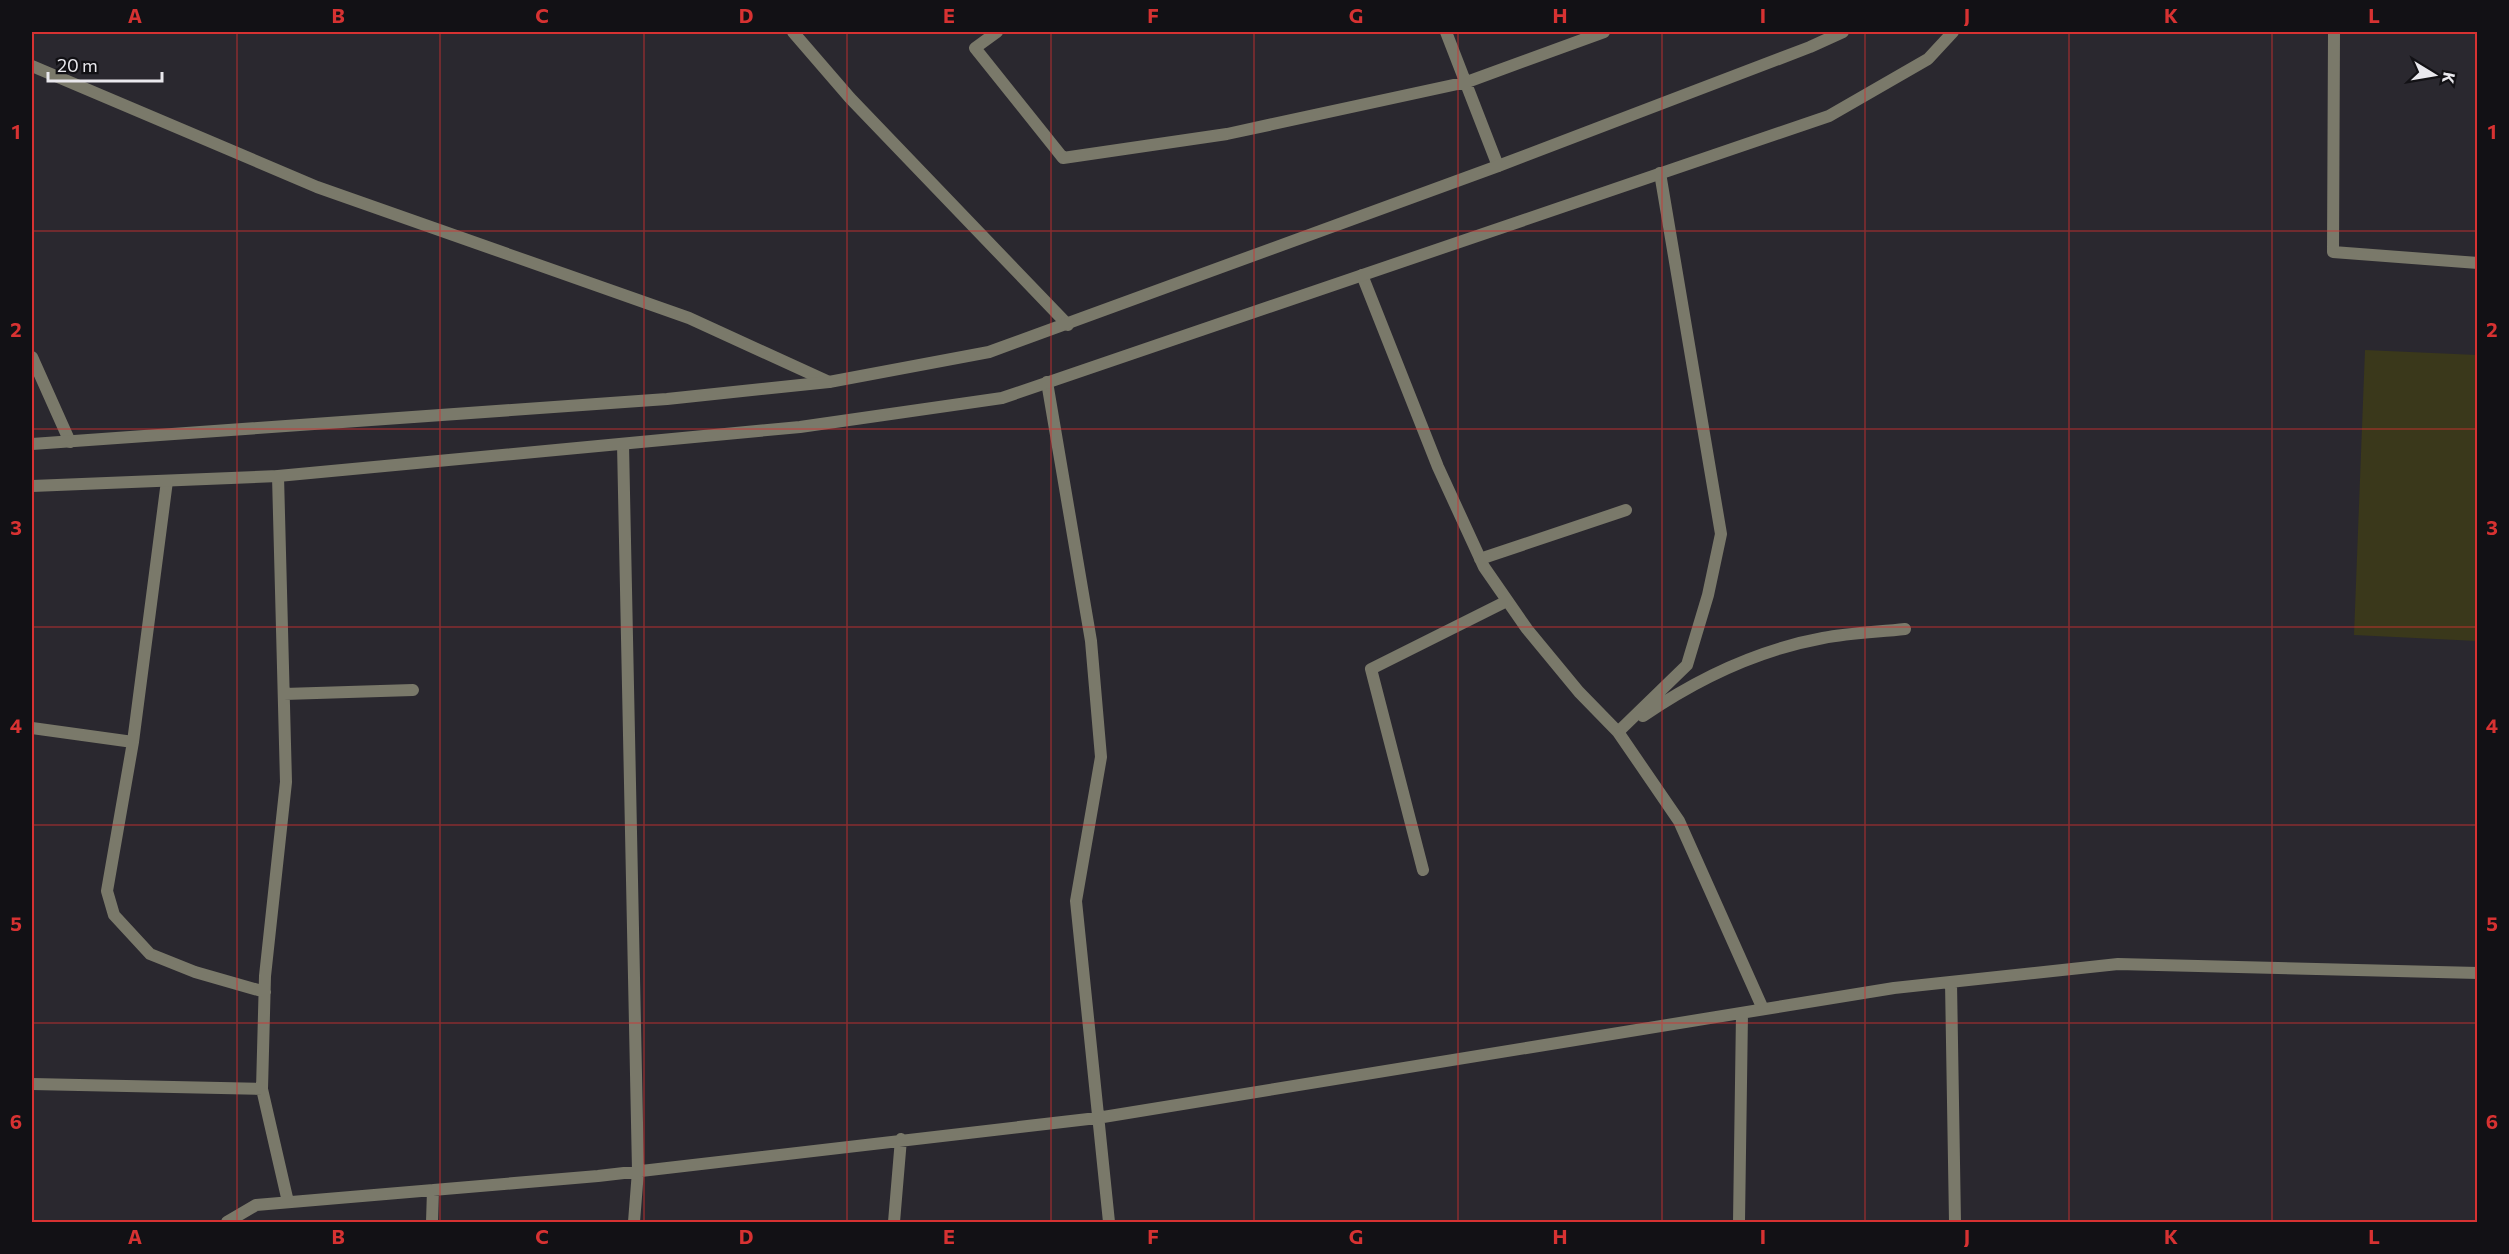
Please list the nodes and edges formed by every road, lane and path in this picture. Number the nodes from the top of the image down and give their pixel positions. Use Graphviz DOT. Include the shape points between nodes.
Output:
graph roads {
  1 [pos="793,32"];
  2 [pos="997,32"];
  3 [pos="1446,32"];
  4 [pos="1604,32"];
  5 [pos="1843,32"];
  6 [pos="1953,32"];
  7 [pos="2334,32"];
  8 [pos="32,66"];
  9 [pos="1467,82"];
  10 [pos="1498,166"];
  11 [pos="1660,173"];
  12 [pos="2478,264"];
  13 [pos="1362,275"];
  14 [pos="1068,325"];
  15 [pos="32,357"];
  16 [pos="829,382"];
  17 [pos="1047,382"];
  18 [pos="70,442"];
  19 [pos="32,444"];
  20 [pos="623,444"];
  21 [pos="278,476"];
  22 [pos="167,481"];
  23 [pos="32,486"];
  24 [pos="1626,510"];
  25 [pos="1480,559"];
  26 [pos="1507,601"];
  27 [pos="1905,629"];
  28 [pos="413,690"];
  29 [pos="284,694"];
  30 [pos="32,728"];
  31 [pos="1618,732"];
  32 [pos="133,742"];
  33 [pos="1423,870"];
  34 [pos="2478,973"];
  35 [pos="1951,982"];
  36 [pos="265,992"];
  37 [pos="1763,1009"];
  38 [pos="1743,1013"];
  39 [pos="32,1084"];
  40 [pos="262,1089"];
  41 [pos="1097,1118"];
  42 [pos="901,1139"];
  43 [pos="638,1171"];
  44 [pos="433,1190"];
  45 [pos="288,1202"];
  46 [pos="227,1222"];
  47 [pos="432,1222"];
  48 [pos="634,1222"];
  49 [pos="894,1222"];
  50 [pos="1109,1222"];
  51 [pos="1739,1222"];
  52 [pos="1955,1222"];
  1 -- 14 [label="street" via="850,98"];
  2 -- 9 [label="street" via="975,48 1063,158 1227,134"];
  3 -- 9 [label="street"];
  4 -- 9 [label="street"];
  5 -- 10 [label="street"];
  6 -- 11 [label="street" via="1928,59 1829,116"];
  7 -- 12 [label="street" via="2333,252"];
  8 -- 16 [label="street" via="317,187 689,318"];
  9 -- 10 [label="street"];
  10 -- 14 [label="street"];
  11 -- 13 [label="street"];
  11 -- 31 [label="street" via="1721,534 1687,665"];
  13 -- 17 [label="street"];
  13 -- 25 [label="street" via="1438,467"];
  14 -- 16 [label="street" via="989,352"];
  15 -- 18 [label="street"];
  16 -- 18 [label="street" via="667,399"];
  17 -- 20 [label="street" via="990,399 800,427"];
  17 -- 41 [label="street" via="1091,641 1101,757 1076,901"];
  18 -- 19 [label="street"];
  20 -- 21 [label="street"];
  20 -- 43 [label="street"];
  21 -- 22 [label="street"];
  21 -- 29 [label="street"];
  22 -- 23 [label="street"];
  22 -- 32 [label="street"];
  24 -- 25 [label="street"];
  25 -- 26 [label="street"];
  26 -- 31 [label="street" via="1579,692"];
  26 -- 33 [label="street" via="1371,669"];
  27 -- 31 [label="street" via="1822,638 1740,662 1687,686"];
  28 -- 29 [label="street"];
  29 -- 36 [label="street" via="286,782"];
  30 -- 32 [label="street"];
  31 -- 37 [label="street" via="1679,821"];
  32 -- 36 [label="street" via="107,891 114,915 150,954"];
  34 -- 35 [label="street" via="2118,964"];
  35 -- 37 [label="street"];
  35 -- 52 [label="street"];
  36 -- 40 [label="street"];
  37 -- 38 [label="street"];
  38 -- 41 [label="street"];
  38 -- 51 [label="street"];
  39 -- 40 [label="street"];
  40 -- 45 [label="street"];
  41 -- 42 [label="street"];
  41 -- 50 [label="street"];
  42 -- 43 [label="street"];
  42 -- 49 [label="street"];
  43 -- 44 [label="street"];
  43 -- 48 [label="street"];
  44 -- 45 [label="street"];
  44 -- 47 [label="street"];
  45 -- 46 [label="street" via="256,1205"];
}
